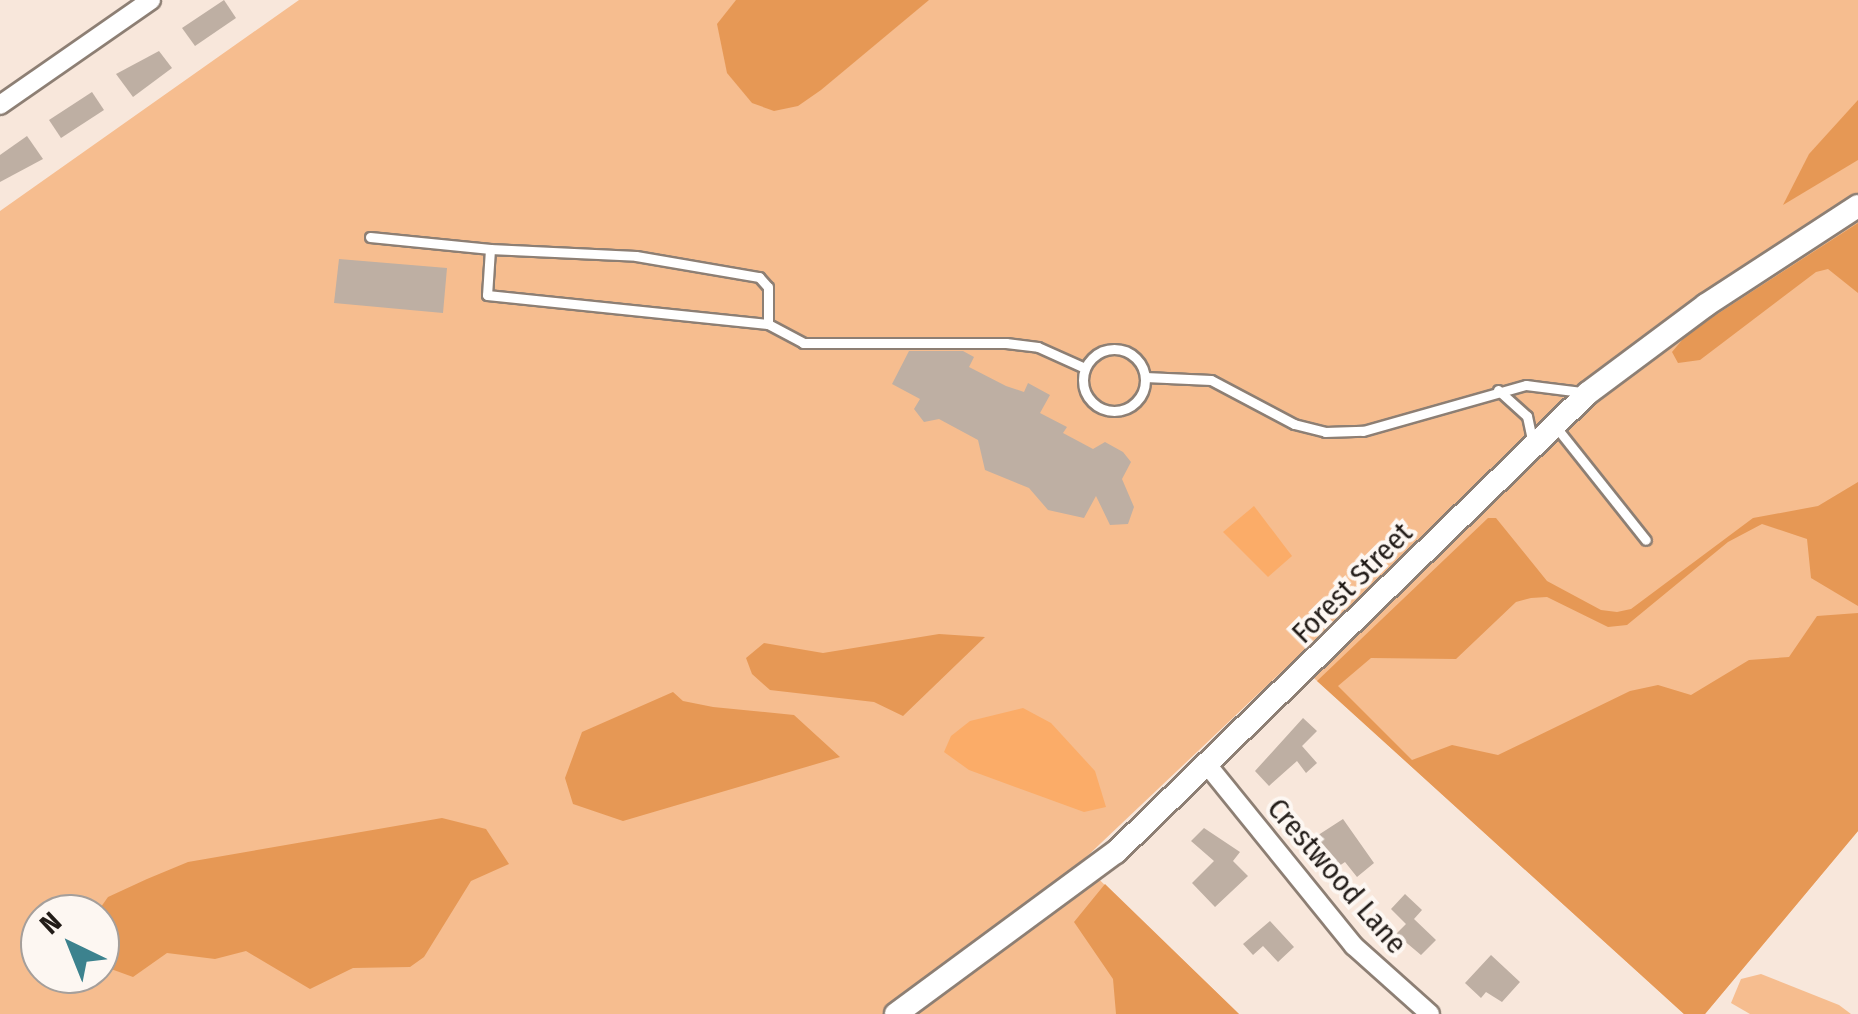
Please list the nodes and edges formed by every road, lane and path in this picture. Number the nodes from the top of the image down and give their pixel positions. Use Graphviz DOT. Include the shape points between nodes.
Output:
graph roads {
  1 [pos="152,0"];
  2 [pos="0,105"];
  3 [pos="1858,206"];
  4 [pos="370,237"];
  5 [pos="490,249"];
  6 [pos="768,324"];
  7 [pos="1085,368"];
  8 [pos="1145,377"];
  9 [pos="1498,390"];
  10 [pos="1588,393"];
  11 [pos="1554,425"];
  12 [pos="1534,445"];
  13 [pos="1646,540"];
  14 [pos="1209,767"];
  15 [pos="896,1014"];
  16 [pos="1430,1014"];
  1 -- 2 [label="street"];
  3 -- 10 [label="street, Forest Street" via="1718,296"];
  4 -- 5 [label="lane"];
  5 -- 6 [label="lane" via="636,256 760,277 768,288"];
  5 -- 6 [label="lane" via="487,295"];
  6 -- 7 [label="lane" via="803,344 1006,342"];
  7 -- 8 [label="lane" via="1102,351 1123,350"];
  7 -- 8 [label="lane" via="1086,394 1110,412 1138,401"];
  8 -- 9 [label="lane" via="1211,380 1294,424 1324,432 1363,431"];
  9 -- 10 [label="lane" via="1548,385"];
  9 -- 12 [label="lane" via="1527,416"];
  10 -- 11 [label="street, Forest Street"];
  11 -- 12 [label="street, Forest Street"];
  11 -- 13 [label="lane"];
  12 -- 14 [label="street, Forest Street"];
  14 -- 15 [label="street, Forest Street" via="1093,870"];
  14 -- 16 [label="street, Crestwood Lane" via="1354,946"];
}
